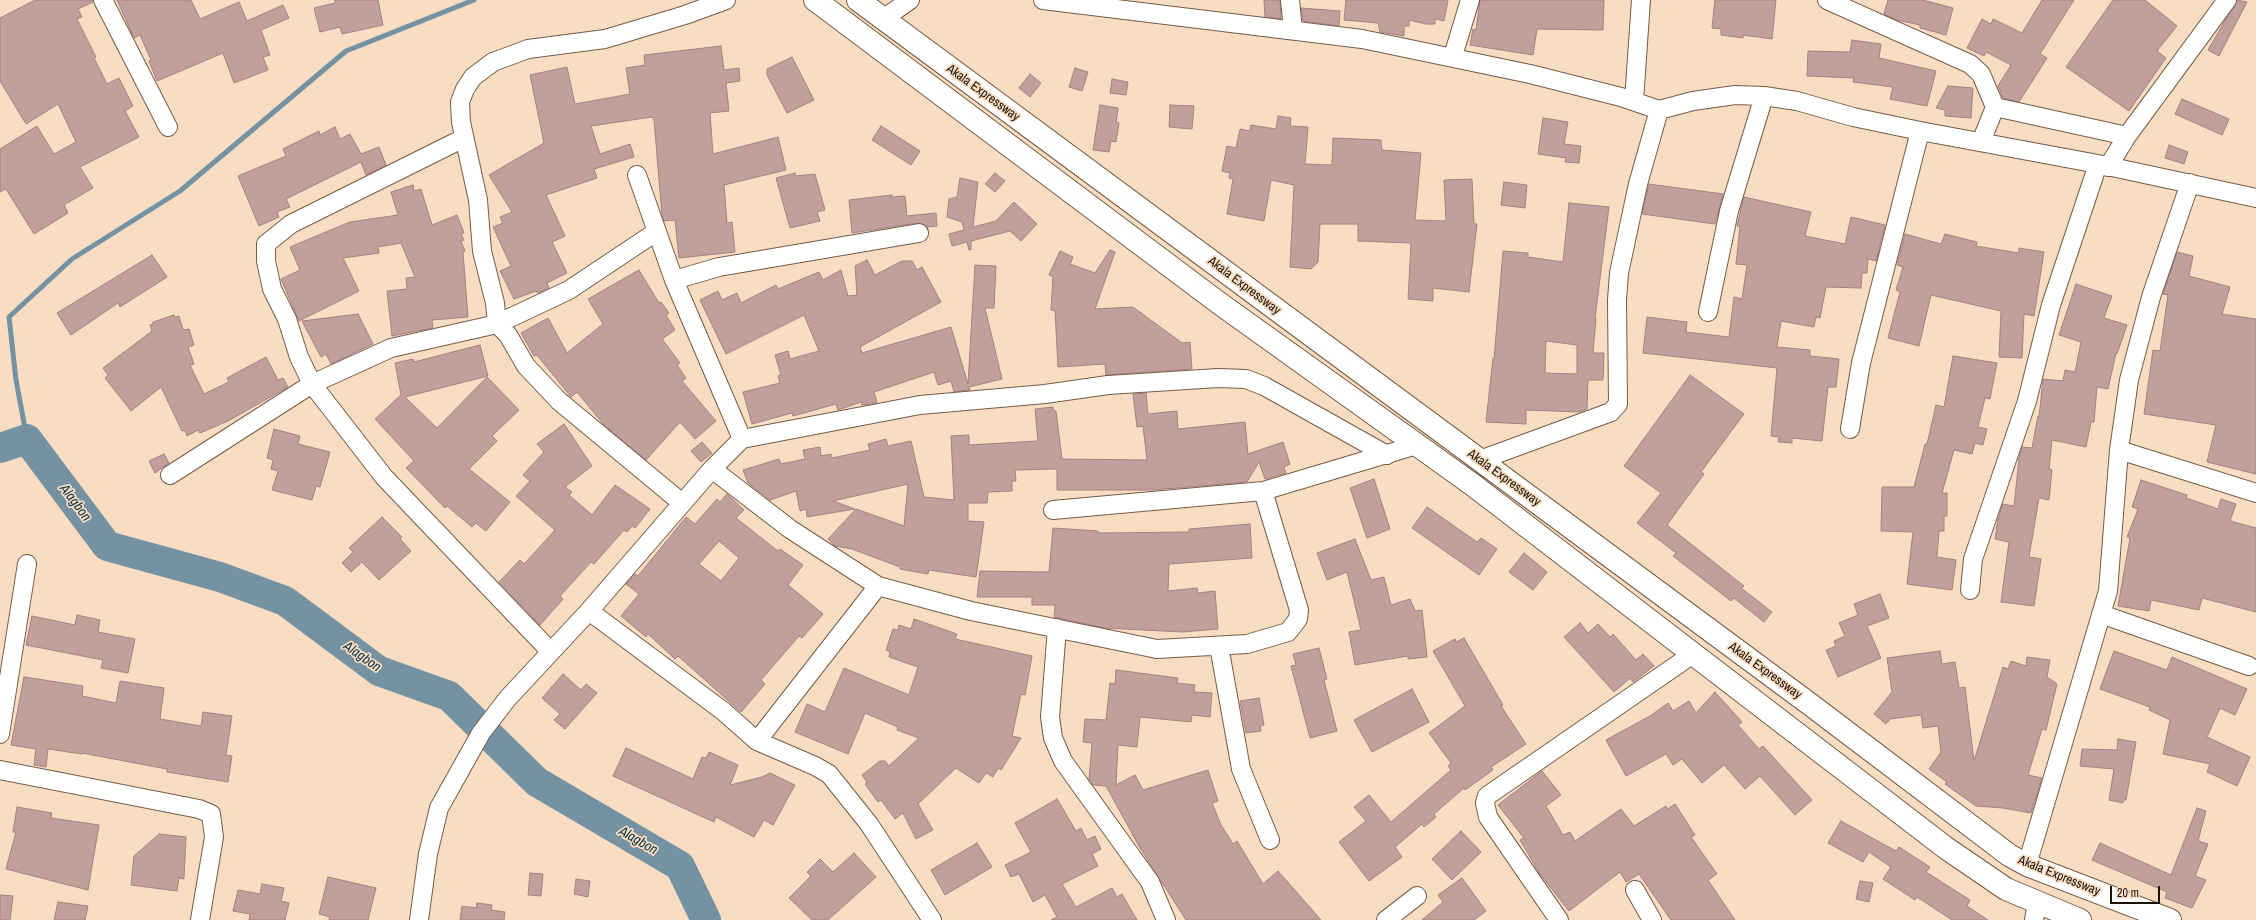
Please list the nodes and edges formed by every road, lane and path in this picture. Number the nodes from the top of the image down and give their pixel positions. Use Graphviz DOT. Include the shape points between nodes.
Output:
graph roads {
  1 [pos="102,0"];
  2 [pos="726,0"];
  3 [pos="815,0"];
  4 [pos="858,0"];
  5 [pos="910,0"];
  6 [pos="1043,0"];
  7 [pos="1290,0"];
  8 [pos="1470,0"];
  9 [pos="1641,0"];
  10 [pos="1827,0"];
  11 [pos="2222,1"];
  12 [pos="883,19"];
  13 [pos="1293,30"];
  14 [pos="1453,56"];
  15 [pos="982,92"];
  16 [pos="1764,96"];
  17 [pos="1634,101"];
  18 [pos="1995,107"];
  19 [pos="1659,110"];
  20 [pos="966,113"];
  21 [pos="168,127"];
  22 [pos="1920,131"];
  23 [pos="2127,136"];
  24 [pos="464,138"];
  25 [pos="1980,142"];
  26 [pos="2103,166"];
  27 [pos="637,175"];
  28 [pos="2190,183"];
  29 [pos="2256,198"];
  30 [pos="656,232"];
  31 [pos="919,233"];
  32 [pos="674,280"];
  33 [pos="1266,302"];
  34 [pos="1708,312"];
  35 [pos="1247,322"];
  36 [pos="497,324"];
  37 [pos="312,384"];
  38 [pos="1850,429"];
  39 [pos="742,439"];
  40 [pos="1417,445"];
  41 [pos="2119,450"];
  42 [pos="1387,455"];
  43 [pos="1480,460"];
  44 [pos="712,469"];
  45 [pos="170,475"];
  46 [pos="1262,491"];
  47 [pos="2256,493"];
  48 [pos="682,503"];
  49 [pos="1053,510"];
  50 [pos="27,564"];
  51 [pos="878,586"];
  52 [pos="1970,590"];
  53 [pos="589,611"];
  54 [pos="2101,614"];
  55 [pos="1058,628"];
  56 [pos="1219,646"];
  57 [pos="551,652"];
  58 [pos="1692,654"];
  59 [pos="2249,666"];
  60 [pos="1811,705"];
  61 [pos="1788,727"];
  62 [pos="0,734"];
  63 [pos="757,741"];
  64 [pos="0,770"];
  65 [pos="1270,840"];
  66 [pos="2027,864"];
  67 [pos="1635,890"];
  68 [pos="1417,896"];
  69 [pos="2035,911"];
  70 [pos="200,920"];
  71 [pos="419,920"];
  72 [pos="932,920"];
  73 [pos="1166,920"];
  74 [pos="1386,920"];
  75 [pos="1559,920"];
  76 [pos="1652,920"];
  77 [pos="2080,920"];
  78 [pos="2170,920"];
  1 -- 21 [label="street"];
  2 -- 24 [label="street" via="605,39 528,49 493,62 473,77 460,102"];
  3 -- 20 [label="main road, Akala Expressway"];
  4 -- 12 [label="main road, Akala Expressway"];
  5 -- 12 [label="street"];
  6 -- 13 [label="street"];
  7 -- 13 [label="street"];
  8 -- 14 [label="street"];
  9 -- 17 [label="street"];
  10 -- 18 [label="street" via="1970,64 1981,74"];
  11 -- 23 [label="street"];
  12 -- 15 [label="main road, Akala Expressway"];
  13 -- 14 [label="street"];
  14 -- 17 [label="street"];
  15 -- 20 [label="main road"];
  15 -- 33 [label="main road, Akala Expressway"];
  16 -- 19 [label="street" via="1735,95 1693,101"];
  16 -- 22 [label="street" via="1797,101 1853,117"];
  16 -- 34 [label="street" via="1729,211"];
  17 -- 19 [label="street"];
  18 -- 23 [label="street"];
  18 -- 25 [label="street"];
  19 -- 43 [label="street" via="1638,184 1619,273 1618,404 1611,412"];
  20 -- 35 [label="main road, Akala Expressway"];
  22 -- 25 [label="street"];
  22 -- 38 [label="street" via="1861,363"];
  23 -- 26 [label="street"];
  24 -- 36 [label="street" via="478,200 482,251"];
  24 -- 37 [label="street" via="291,224 266,244 266,261 272,289 287,319 299,357"];
  25 -- 26 [label="street"];
  26 -- 28 [label="street"];
  26 -- 52 [label="street" via="2051,305 2027,401 1973,559"];
  27 -- 30 [label="street"];
  28 -- 29 [label="street"];
  28 -- 41 [label="street" via="2151,297 2129,380"];
  30 -- 32 [label="street"];
  30 -- 36 [label="street" via="569,290"];
  31 -- 32 [label="street" via="719,267"];
  32 -- 39 [label="street"];
  33 -- 35 [label="main road"];
  33 -- 43 [label="main road, Akala Expressway"];
  35 -- 40 [label="main road, Akala Expressway"];
  36 -- 37 [label="street" via="391,348"];
  36 -- 48 [label="street" via="508,335 526,366 559,401"];
  37 -- 45 [label="street"];
  37 -- 57 [label="street" via="384,477"];
  39 -- 42 [label="street" via="920,405 1044,394 1108,385 1218,378 1246,379 1264,386"];
  39 -- 44 [label="street"];
  40 -- 42 [label="street"];
  40 -- 58 [label="main road, Akala Expressway"];
  41 -- 47 [label="street"];
  41 -- 54 [label="street" via="2108,591"];
  42 -- 46 [label="street"];
  43 -- 60 [label="main road, Akala Expressway"];
  44 -- 48 [label="street"];
  44 -- 51 [label="street" via="790,529"];
  46 -- 49 [label="street"];
  46 -- 56 [label="street" via="1299,610 1298,619 1288,632 1247,644"];
  48 -- 53 [label="street"];
  50 -- 62 [label="street"];
  51 -- 55 [label="street" via="971,611"];
  51 -- 63 [label="street"];
  53 -- 57 [label="street"];
  53 -- 63 [label="street" via="723,711"];
  54 -- 59 [label="street"];
  54 -- 66 [label="street"];
  55 -- 56 [label="street" via="1157,649"];
  55 -- 73 [label="street" via="1050,717 1053,738 1063,761 1150,882"];
  56 -- 65 [label="street" via="1241,769"];
  57 -- 71 [label="street" via="508,698 481,733 439,808 428,854"];
  58 -- 61 [label="main road, Akala Expressway"];
  58 -- 75 [label="street" via="1487,796 1485,803 1488,817"];
  60 -- 61 [label="main road"];
  60 -- 66 [label="main road, Akala Expressway" via="2009,855"];
  61 -- 69 [label="main road, Akala Expressway" via="1946,848"];
  63 -- 72 [label="street" via="829,774 869,824"];
  64 -- 70 [label="street" via="199,809 211,814 214,837"];
  66 -- 78 [label="main road, Akala Expressway"];
  67 -- 76 [label="street"];
  68 -- 74 [label="street"];
  69 -- 77 [label="main road, Akala Expressway"];
}
